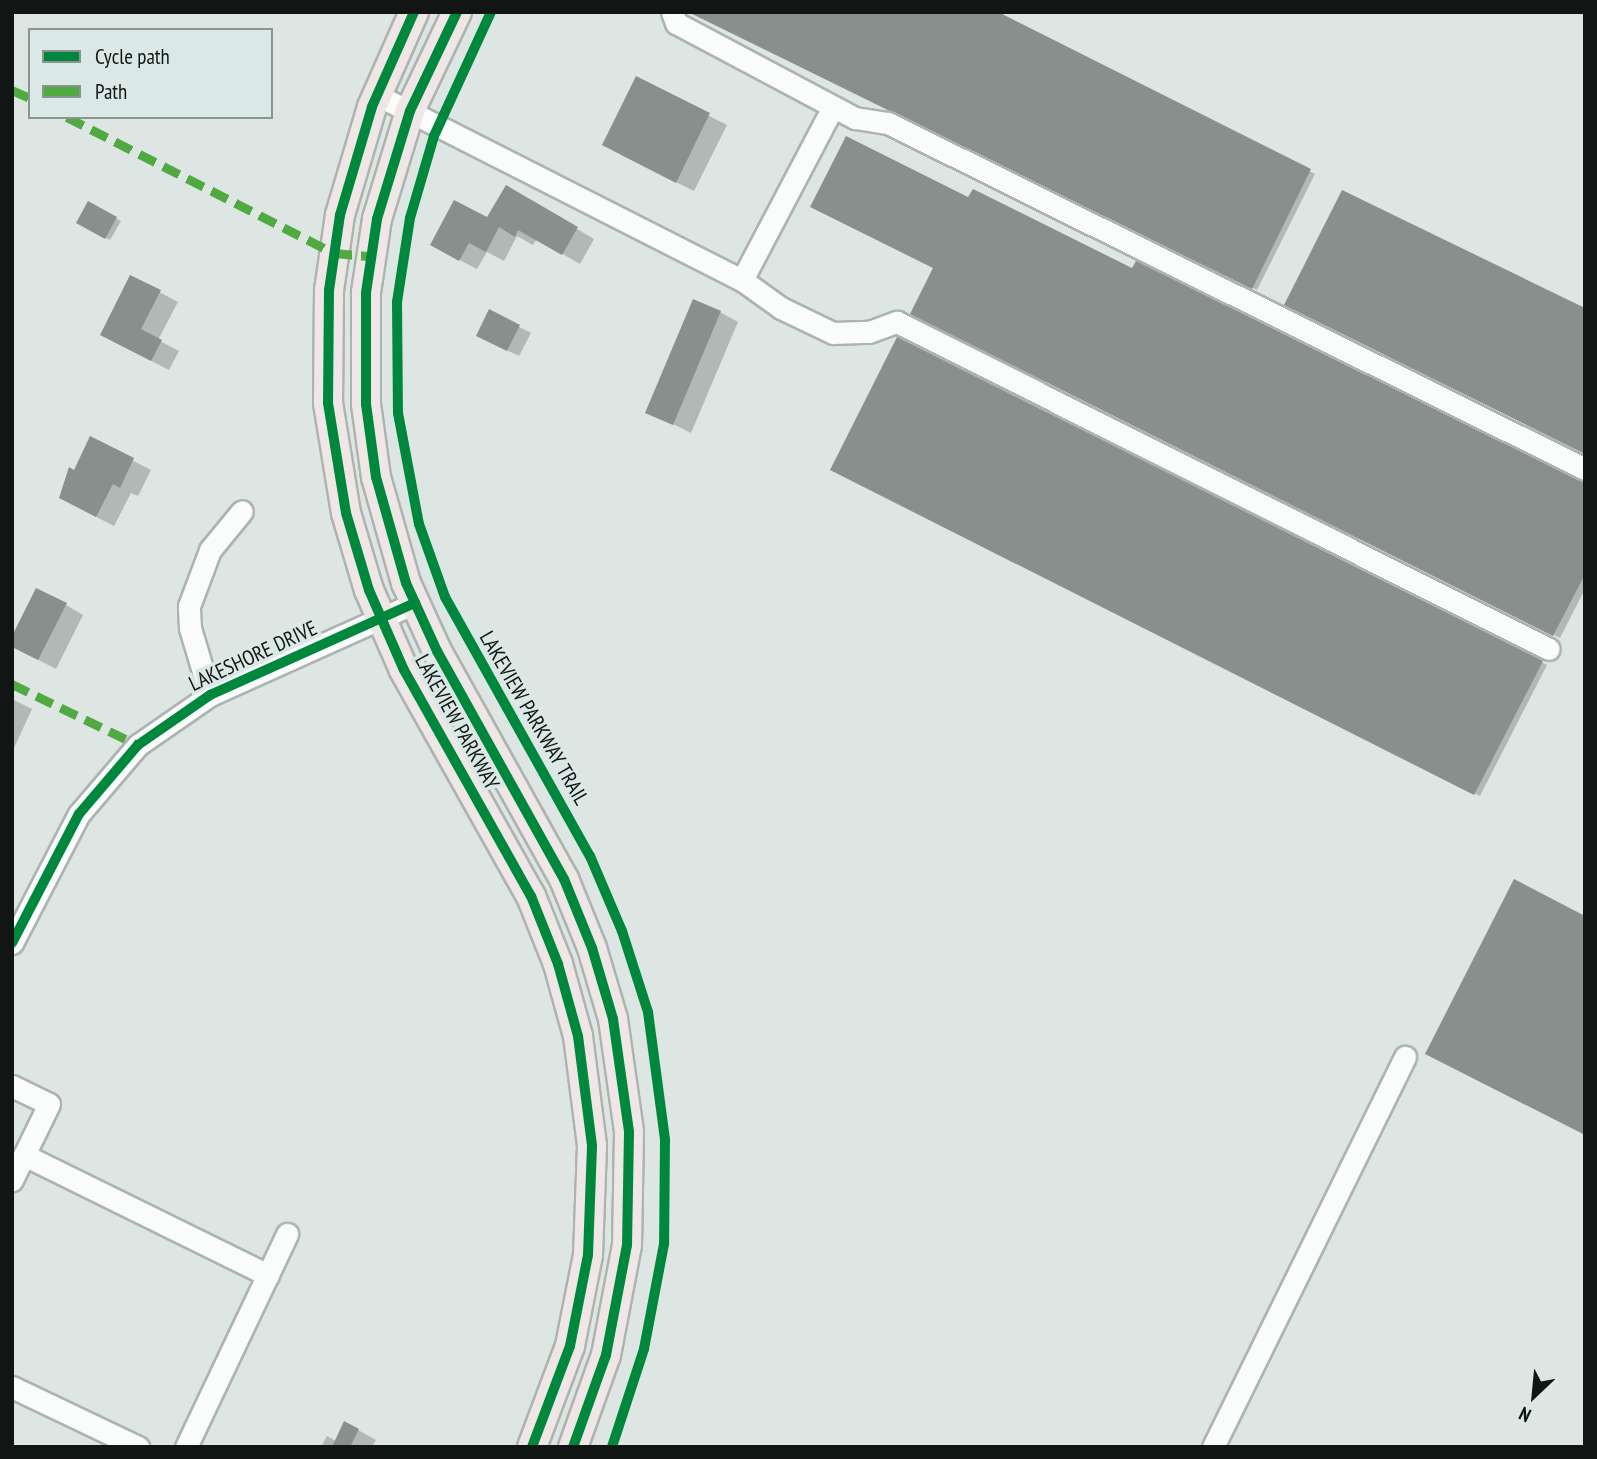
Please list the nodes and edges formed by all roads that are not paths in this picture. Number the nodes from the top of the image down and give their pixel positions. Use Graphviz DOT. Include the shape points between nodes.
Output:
graph roads {
  1 [pos="414,12"];
  2 [pos="457,12"];
  3 [pos="672,12"];
  4 [pos="377,95"];
  5 [pos="833,107"];
  6 [pos="410,111"];
  7 [pos="742,280"];
  8 [pos="1585,469"];
  9 [pos="242,511"];
  10 [pos="415,603"];
  11 [pos="381,619"];
  12 [pos="1549,649"];
  13 [pos="210,695"];
  14 [pos="12,943"];
  15 [pos="1405,1057"];
  16 [pos="12,1086"];
  17 [pos="24,1155"];
  18 [pos="12,1180"];
  19 [pos="287,1234"];
  20 [pos="268,1275"];
  21 [pos="12,1387"];
  22 [pos="138,1447"];
  23 [pos="186,1447"];
  24 [pos="532,1447"];
  25 [pos="573,1447"];
  26 [pos="1213,1447"];
  1 -- 4 [label="main road, LAKEVIEW PARKWAY"];
  2 -- 6 [label="main road, LAKEVIEW PARKWAY"];
  3 -- 5 [label="street" via="676,23"];
  4 -- 6 [label="street"];
  4 -- 11 [label="main road, LAKEVIEW PARKWAY" via="340,215 329,290 326,365 332,440 346,513"];
  5 -- 7 [label="street"];
  5 -- 8 [label="street" via="855,118 888,123"];
  6 -- 7 [label="street"];
  6 -- 10 [label="main road, LAKEVIEW PARKWAY" via="375,231 366,293 364,366 376,477"];
  7 -- 12 [label="street" via="781,308 832,333 869,332 897,322"];
  9 -- 13 [label="street" via="210,550 189,606 190,628"];
  10 -- 11 [label="street, LAKESHORE DRIVE"];
  10 -- 25 [label="main road, LAKEVIEW PARKWAY" via="564,879 592,948 613,1019 629,1132 627,1245 606,1355"];
  11 -- 13 [label="street, LAKESHORE DRIVE"];
  11 -- 24 [label="main road, LAKEVIEW PARKWAY" via="536,907 570,1000 585,1073 593,1158 588,1255 570,1346"];
  13 -- 14 [label="street, LAKESHORE DRIVE" via="138,745 95,792 68,832"];
  15 -- 26 [label="street"];
  16 -- 17 [label="street" via="49,1104"];
  17 -- 18 [label="street"];
  17 -- 20 [label="street"];
  19 -- 20 [label="street"];
  20 -- 23 [label="street"];
  21 -- 22 [label="street"];
}
